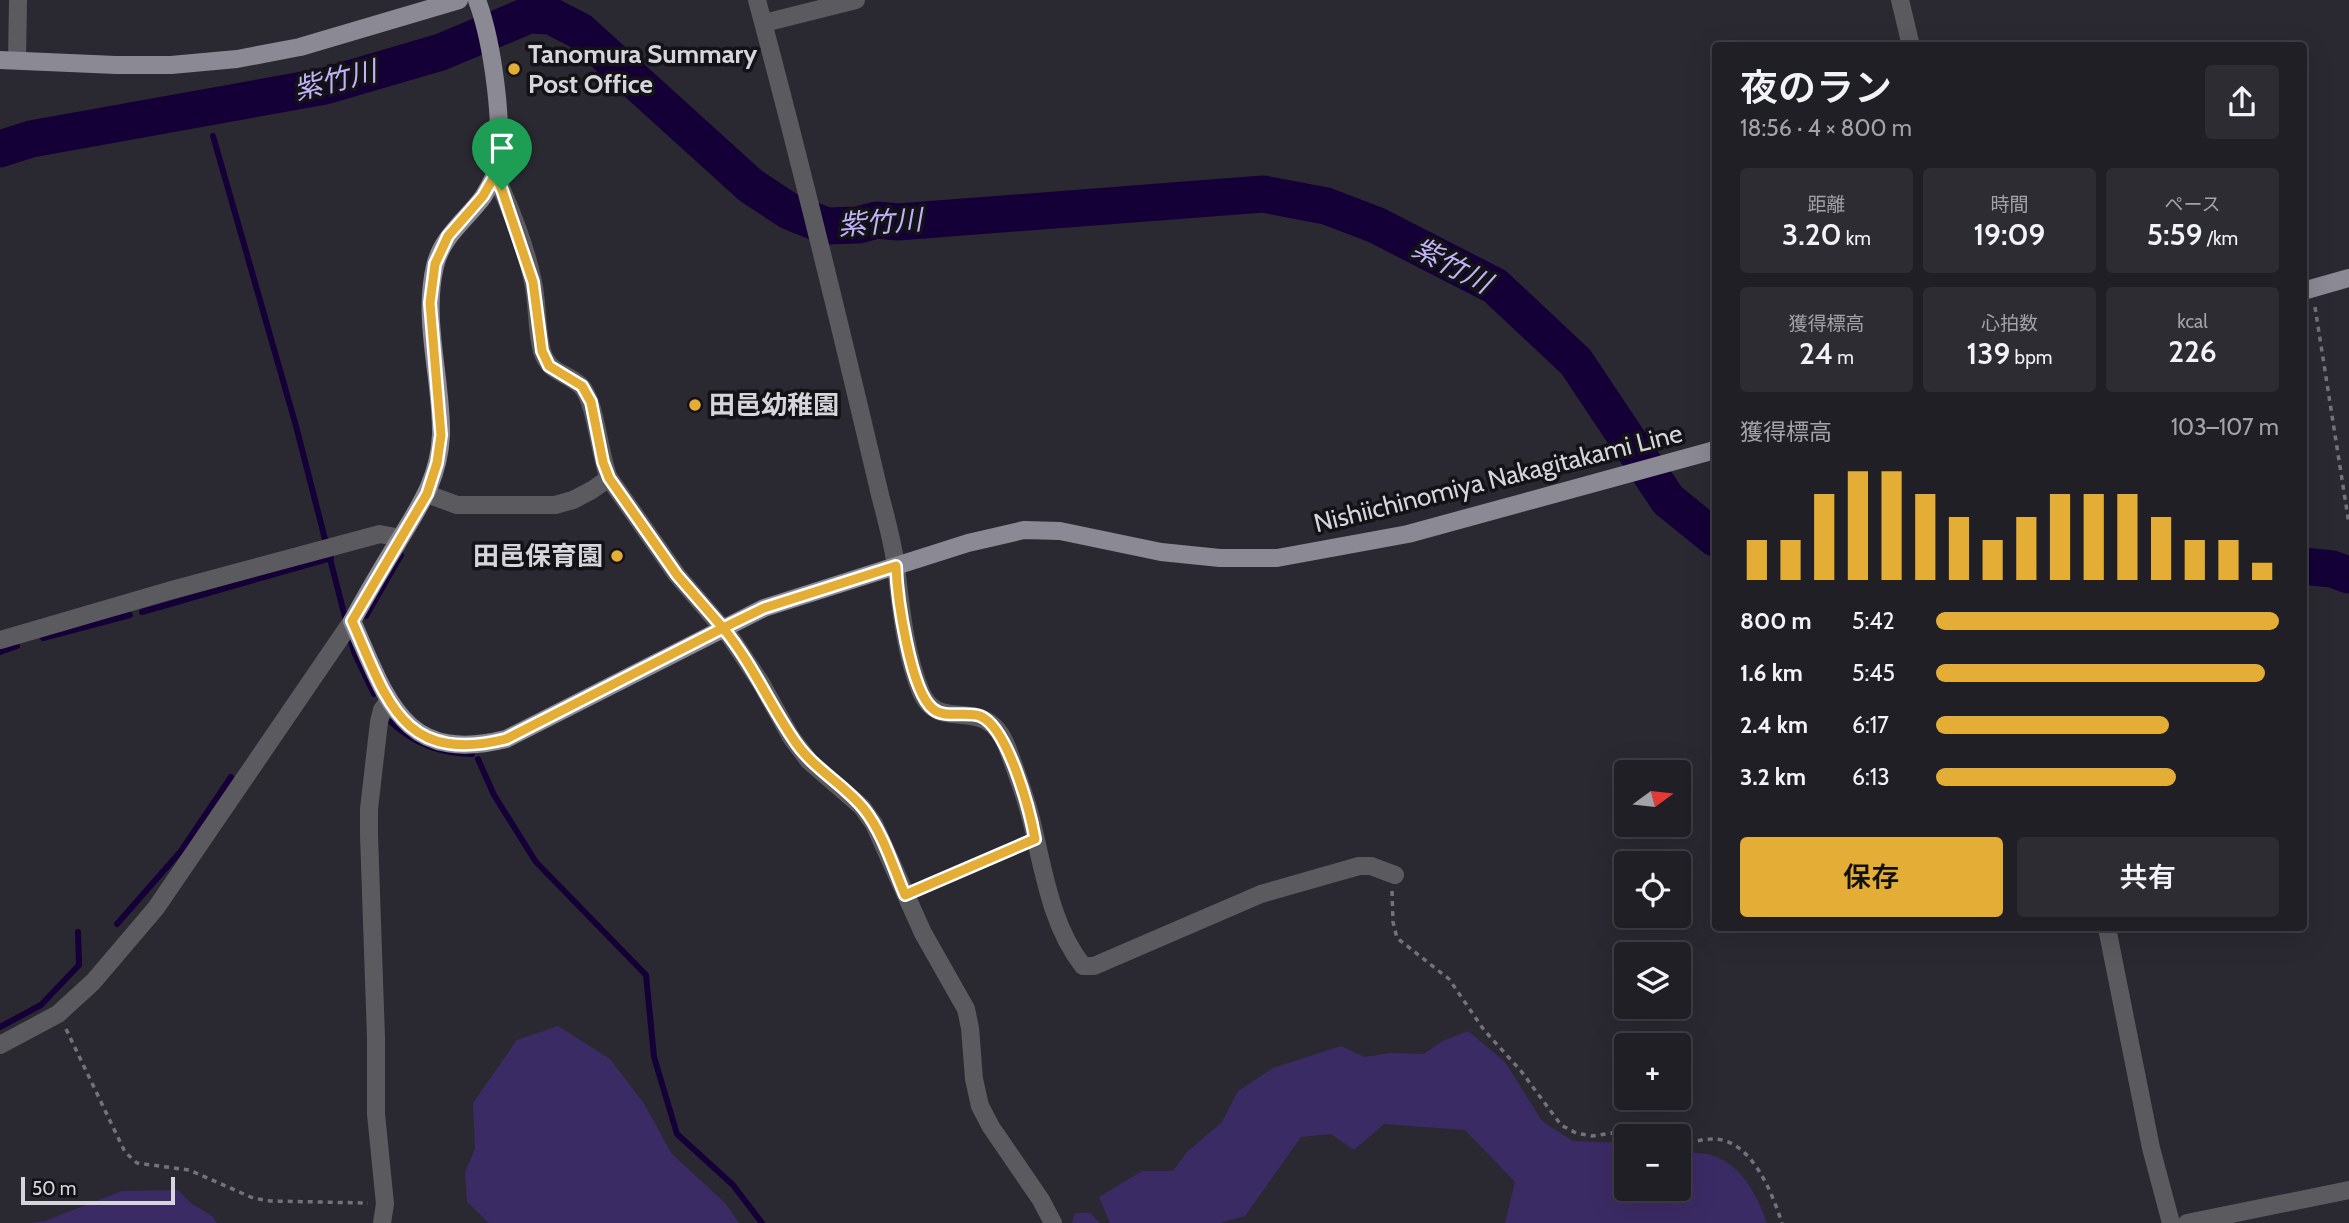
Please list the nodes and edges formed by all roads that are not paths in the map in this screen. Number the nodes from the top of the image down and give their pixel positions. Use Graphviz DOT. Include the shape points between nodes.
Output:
graph roads {
  1 [pos="18,0"];
  2 [pos="458,0"];
  3 [pos="477,0"];
  4 [pos="757,0"];
  5 [pos="856,0"];
  6 [pos="1900,0"];
  7 [pos="764,23"];
  8 [pos="1910,42"];
  9 [pos="8,60"];
  10 [pos="495,175"];
  11 [pos="2349,278"];
  12 [pos="2308,289"];
  13 [pos="1712,451"];
  14 [pos="609,478"];
  15 [pos="427,494"];
  16 [pos="400,538"];
  17 [pos="896,566"];
  18 [pos="352,621"];
  19 [pos="723,628"];
  20 [pos="0,640"];
  21 [pos="388,702"];
  22 [pos="1395,875"];
  23 [pos="2108,931"];
  24 [pos="0,1045"];
  25 [pos="2349,1190"];
  26 [pos="382,1223"];
  27 [pos="1053,1223"];
  28 [pos="2171,1223"];
  29 [pos="2186,1223"];
  1 -- 9 [label="street"];
  2 -- 9 [label="main road" via="300,47 237,60 171,65"];
  3 -- 10 [label="main road" via="492,57 499,145"];
  4 -- 7 [label="street"];
  5 -- 7 [label="street"];
  6 -- 8 [label="street"];
  7 -- 17 [label="street"];
  10 -- 14 [label="street" via="533,282 542,351 549,366 582,386 591,402"];
  10 -- 15 [label="main road" via="448,236 435,264 430,303 441,435"];
  11 -- 12 [label="main road"];
  13 -- 17 [label="main road, Nishiichinomiya Nakagitakami Line" via="1408,534 1277,558 1161,552 1060,531 1024,530"];
  14 -- 15 [label="street" via="592,491 555,505 457,505"];
  14 -- 19 [label="street" via="670,565"];
  15 -- 16 [label="main road"];
  16 -- 18 [label="main road"];
  16 -- 20 [label="street" via="380,534"];
  17 -- 19 [label="main road, Nishiichinomiya Nakagitakami Line" via="764,608"];
  17 -- 22 [label="street" via="897,590 922,695 941,713 979,716 994,725 1006,744 1059,925 1083,966 1094,966 1298,882 1359,866"];
  18 -- 21 [label="main road, Nishiichinomiya Nakagitakami Line"];
  18 -- 24 [label="street" via="156,908 93,982 58,1014"];
  19 -- 21 [label="main road, Nishiichinomiya Nakagitakami Line" via="506,739 482,745 461,746 415,731"];
  19 -- 27 [label="street" via="809,761 862,807 874,824 923,933 966,1009 980,1106"];
  21 -- 26 [label="street" via="379,722 369,822 376,1114 385,1204"];
  23 -- 28 [label="street" via="2151,1148"];
  25 -- 29 [label="street"];
}
